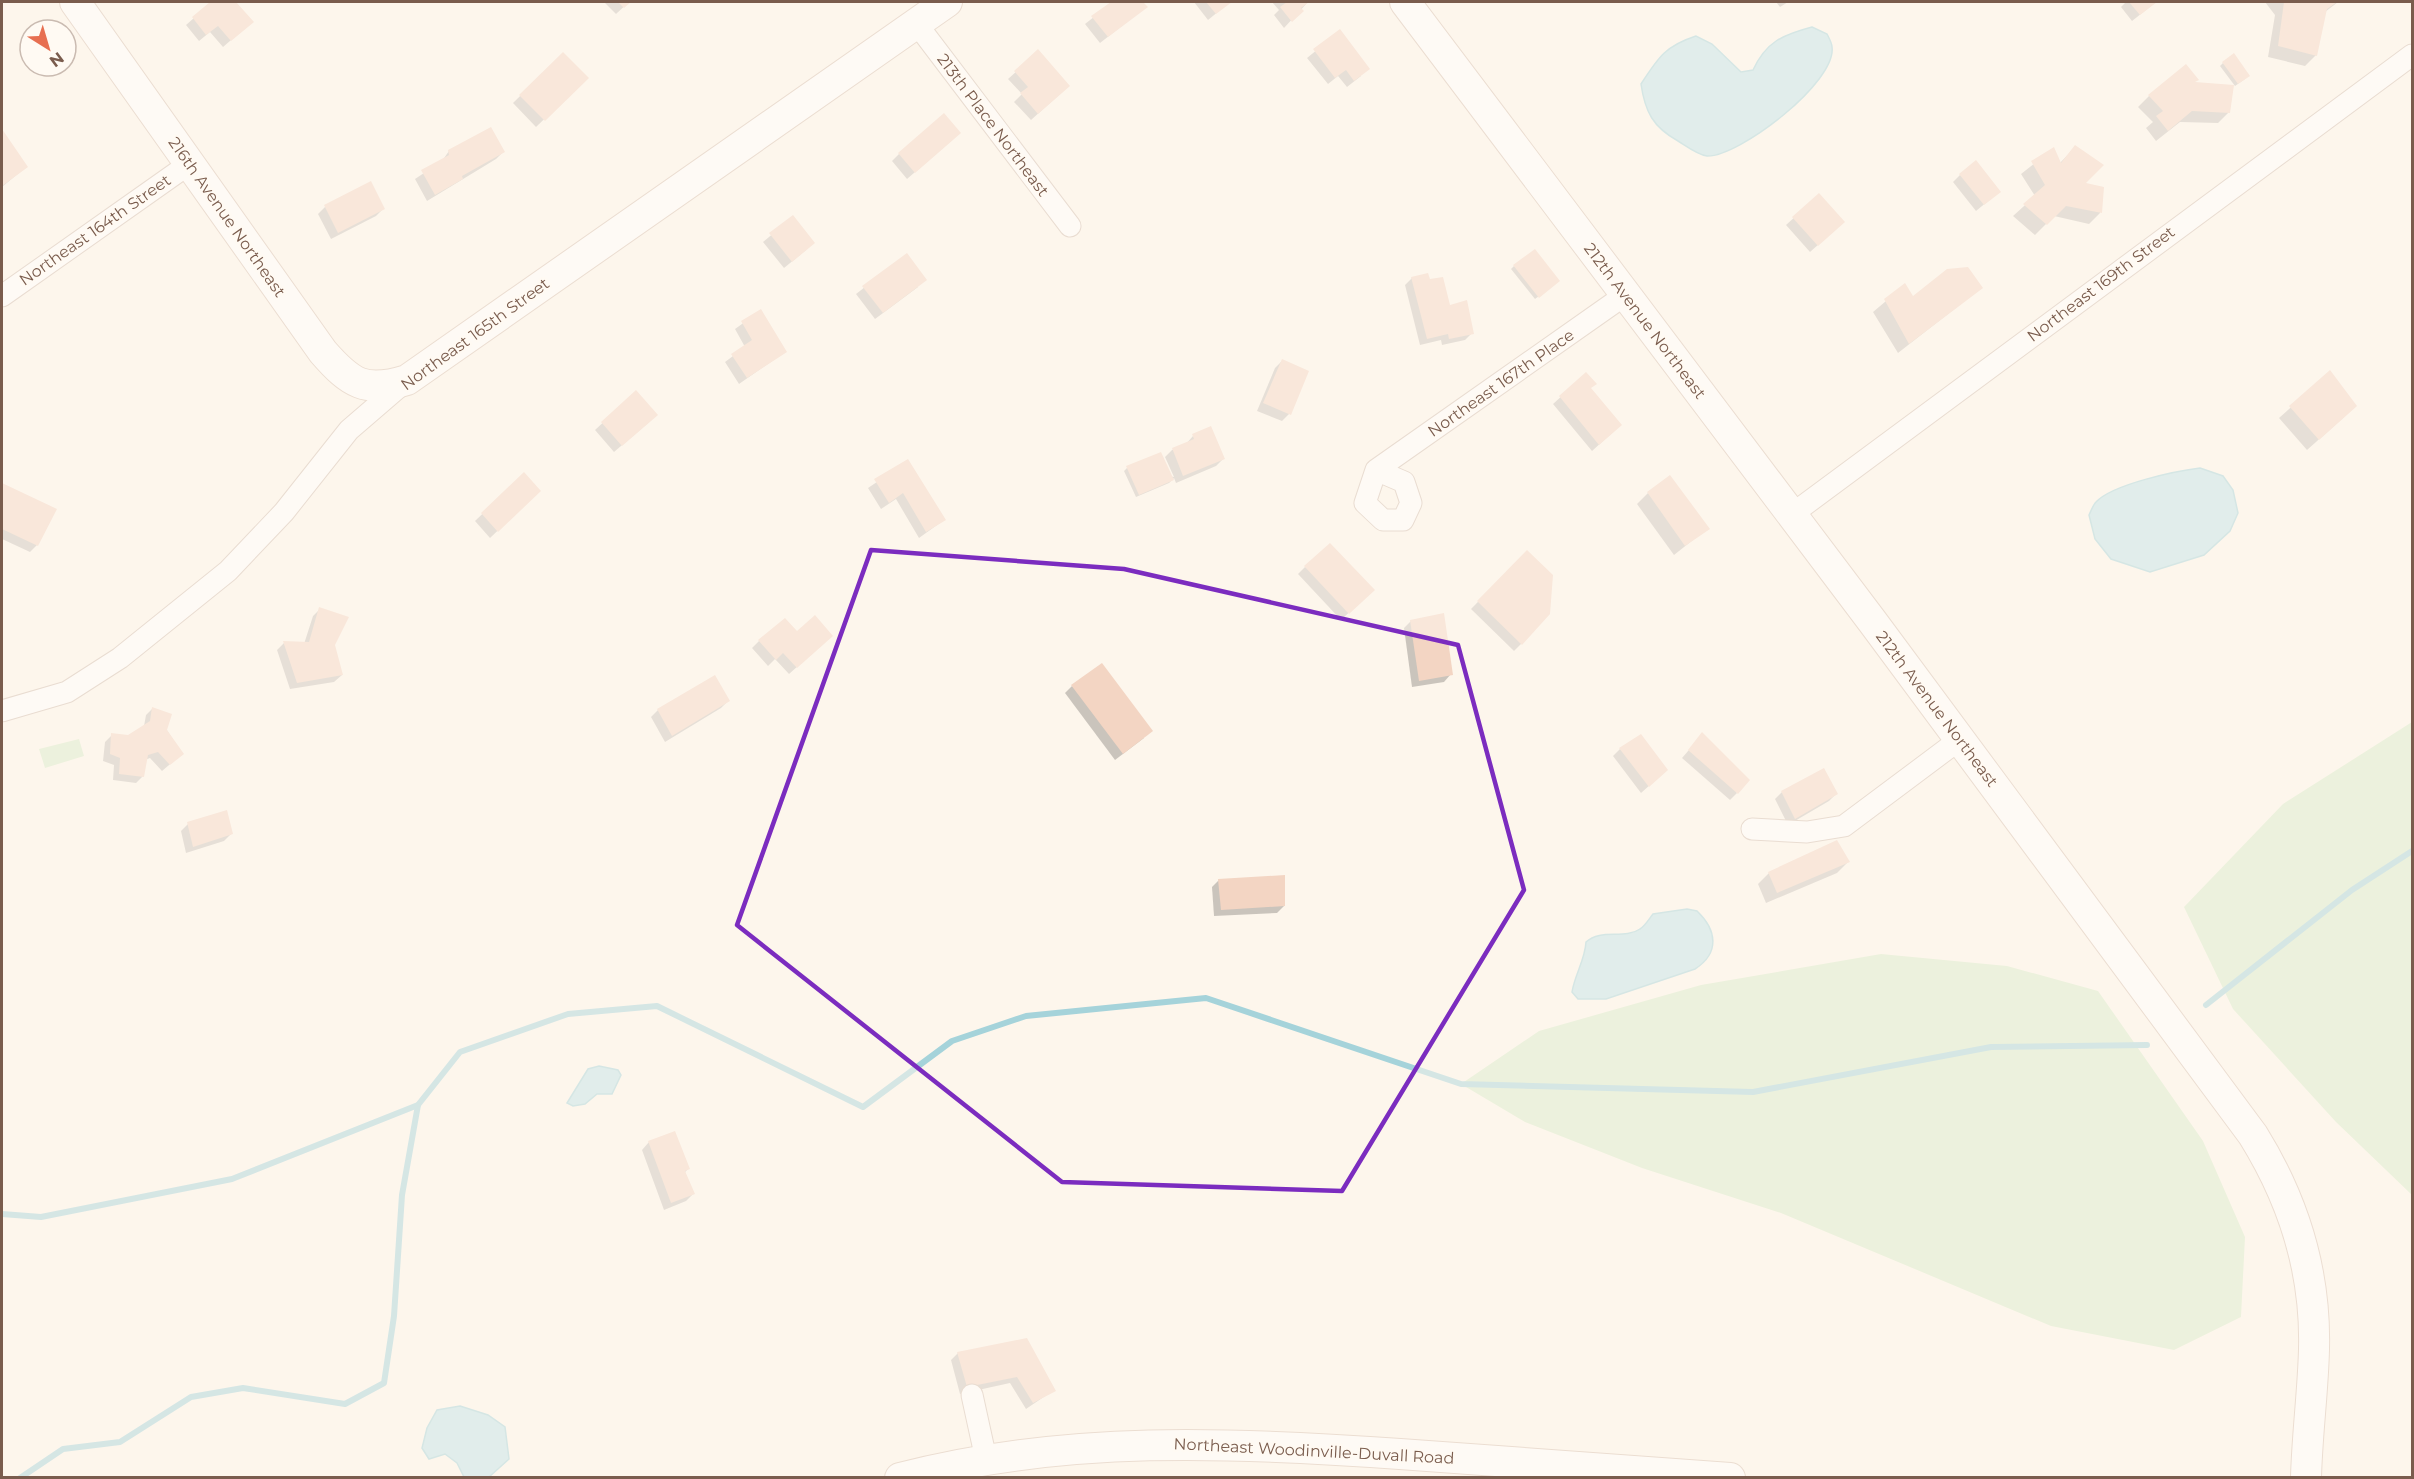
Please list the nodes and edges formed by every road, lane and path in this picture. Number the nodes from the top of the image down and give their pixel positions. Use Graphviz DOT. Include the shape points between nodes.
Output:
graph roads {
  1 [pos="75,2"];
  2 [pos="947,2"];
  3 [pos="1405,2"];
  4 [pos="916,23"];
  5 [pos="2412,55"];
  6 [pos="189,164"];
  7 [pos="1070,226"];
  8 [pos="2,296"];
  9 [pos="1625,296"];
  10 [pos="407,380"];
  11 [pos="1376,470"];
  12 [pos="1791,515"];
  13 [pos="2,711"];
  14 [pos="1959,740"];
  15 [pos="1752,829"];
  16 [pos="972,1395"];
  17 [pos="986,1459"];
  18 [pos="1449,1467"];
  19 [pos="900,1478"];
  20 [pos="1730,1478"];
  21 [pos="2306,1478"];
  1 -- 6 [label="street, 216th Avenue Northeast"];
  2 -- 4 [label="street, Northeast 165th Street"];
  3 -- 9 [label="street, 212th Avenue Northeast"];
  4 -- 7 [label="street, 213th Place Northeast"];
  4 -- 10 [label="street, Northeast 165th Street"];
  5 -- 12 [label="street, Northeast 169th Street"];
  6 -- 8 [label="street, Northeast 164th Street"];
  6 -- 10 [label="street, 216th Avenue Northeast" via="341,372 374,387"];
  9 -- 11 [label="street, Northeast 167th Place"];
  9 -- 12 [label="street, 212th Avenue Northeast"];
  10 -- 13 [label="street, Northeast 165th Street" via="349,430 284,512 228,571 120,658 67,692"];
  12 -- 14 [label="street, 212th Avenue Northeast"];
  14 -- 15 [label="street" via="1844,826 1808,832"];
  14 -- 21 [label="street, 212th Avenue Northeast" via="2253,1135 2283,1190 2300,1233 2313,1309"];
  16 -- 17 [label="street"];
  17 -- 18 [label="street, Northeast Woodinville-Duvall Road" via="1180,1443 1345,1449"];
  17 -- 19 [label="street, Northeast Woodinville-Duvall Road"];
  18 -- 20 [label="street, Northeast Woodinville-Duvall Road"];
}
